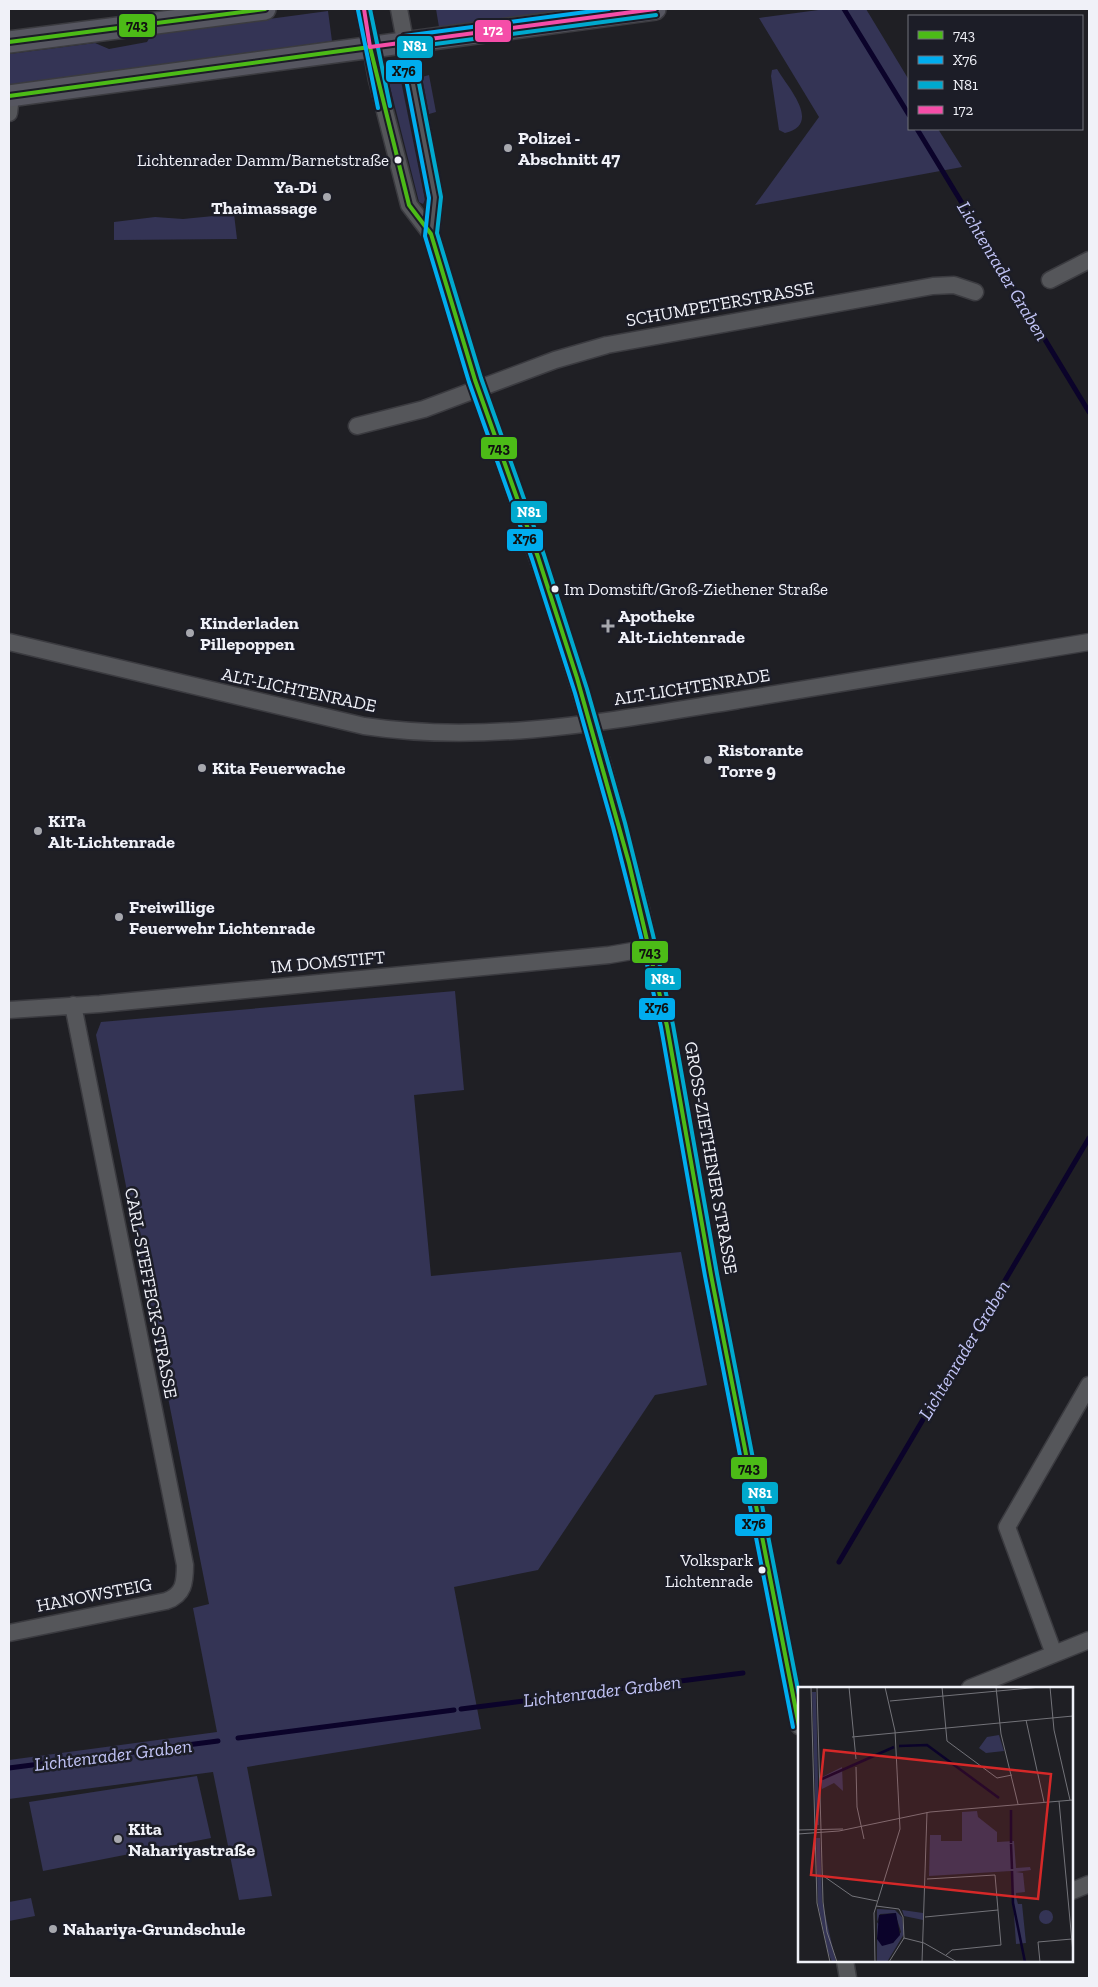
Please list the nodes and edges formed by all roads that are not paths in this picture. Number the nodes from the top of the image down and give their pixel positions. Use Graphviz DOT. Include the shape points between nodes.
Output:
graph roads {
  1 [pos="265,9"];
  2 [pos="364,9"];
  3 [pos="399,9"];
  4 [pos="655,9"];
  5 [pos="9,42"];
  6 [pos="405,42"];
  7 [pos="370,47"];
  8 [pos="9,101"];
  9 [pos="431,234"];
  10 [pos="1089,260"];
  11 [pos="1050,280"];
  12 [pos="975,292"];
  13 [pos="478,388"];
  14 [pos="357,426"];
  15 [pos="9,642"];
  16 [pos="1089,642"];
  17 [pos="590,724"];
  18 [pos="650,948"];
  19 [pos="73,1006"];
  20 [pos="9,1010"];
  21 [pos="1089,1385"];
  22 [pos="183,1589"];
  23 [pos="9,1633"];
  24 [pos="1089,1640"];
  25 [pos="1054,1654"];
  26 [pos="972,1687"];
  27 [pos="798,1721"];
  28 [pos="1089,1884"];
  29 [pos="1073,1890"];
  30 [pos="845,1962"];
  31 [pos="848,1978"];
  1 -- 5 [label="main road"];
  2 -- 7 [label="street, GROSS-ZIETHENER STRASSE"];
  3 -- 6 [label="street, GROSS-ZIETHENER STRASSE"];
  4 -- 6 [label="main road"];
  6 -- 7 [label="main road"];
  6 -- 9 [label="street, GROSS-ZIETHENER STRASSE" via="435,198"];
  7 -- 8 [label="main road"];
  7 -- 9 [label="street, GROSS-ZIETHENER STRASSE" via="409,205"];
  9 -- 13 [label="street, GROSS-ZIETHENER STRASSE"];
  10 -- 11 [label="street"];
  12 -- 13 [label="street, SCHUMPETERSTRASSE" via="954,285 933,286 631,340 571,354"];
  13 -- 14 [label="street, SCHUMPETERSTRASSE" via="408,414"];
  13 -- 17 [label="street, GROSS-ZIETHENER STRASSE" via="541,566"];
  15 -- 17 [label="street, ALT-LICHTENRADE" via="312,715 400,731 478,734"];
  16 -- 17 [label="street, ALT-LICHTENRADE"];
  17 -- 18 [label="street, GROSS-ZIETHENER STRASSE"];
  18 -- 19 [label="street, IM DOMSTIFT" via="609,955"];
  18 -- 27 [label="street, GROSS-ZIETHENER STRASSE"];
  19 -- 20 [label="street, IM DOMSTIFT"];
  19 -- 22 [label="street, CARL-STEFFECK-STRASSE" via="185,1565"];
  21 -- 25 [label="street" via="1006,1527"];
  22 -- 23 [label="street, HANOWSTEIG" via="166,1601"];
  24 -- 25 [label="street"];
  25 -- 26 [label="street"];
  28 -- 29 [label="street"];
  30 -- 31 [label="street"];
}
